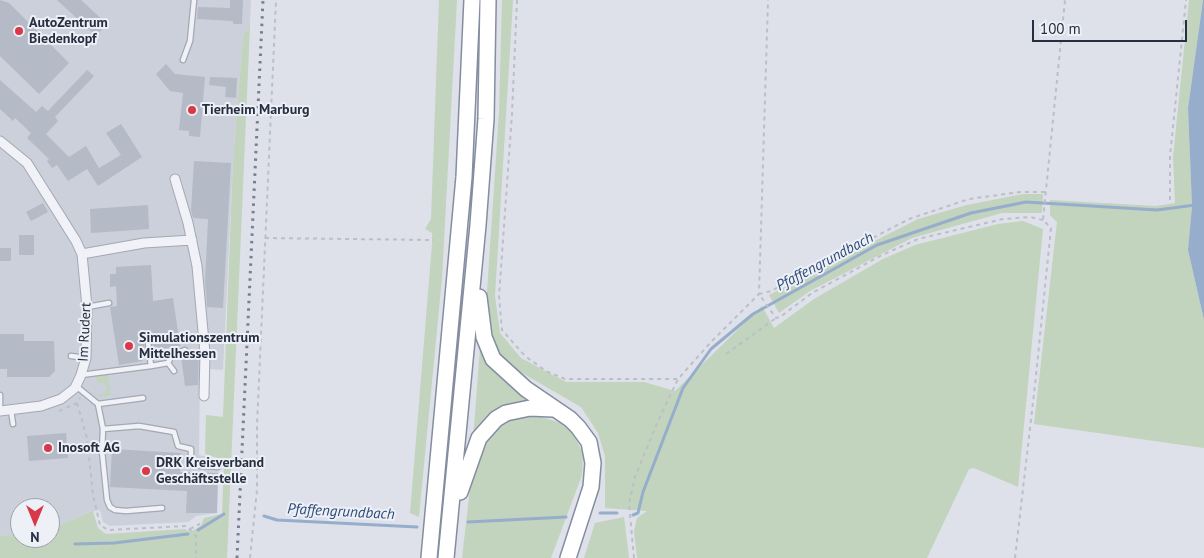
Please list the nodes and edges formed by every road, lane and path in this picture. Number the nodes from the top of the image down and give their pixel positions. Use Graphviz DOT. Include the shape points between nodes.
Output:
graph roads {
  1 [pos="194,0"];
  2 [pos="276,0"];
  3 [pos="472,0"];
  4 [pos="488,0"];
  5 [pos="517,0"];
  6 [pos="768,0"];
  7 [pos="1065,0"];
  8 [pos="1186,0"];
  9 [pos="183,60"];
  10 [pos="0,141"];
  11 [pos="175,179"];
  12 [pos="1046,192"];
  13 [pos="1170,200"];
  14 [pos="1043,220"];
  15 [pos="478,225"];
  16 [pos="265,238"];
  17 [pos="192,240"];
  18 [pos="434,240"];
  19 [pos="82,254"];
  20 [pos="759,294"];
  21 [pos="110,303"];
  22 [pos="87,307"];
  23 [pos="776,318"];
  24 [pos="147,334"];
  25 [pos="185,350"];
  26 [pos="726,354"];
  27 [pos="71,356"];
  28 [pos="86,358"];
  29 [pos="168,364"];
  30 [pos="152,366"];
  31 [pos="174,371"];
  32 [pos="81,375"];
  33 [pos="678,379"];
  34 [pos="76,386"];
  35 [pos="0,395"];
  36 [pos="204,396"];
  37 [pos="143,398"];
  38 [pos="77,403"];
  39 [pos="98,404"];
  40 [pos="11,410"];
  41 [pos="556,410"];
  42 [pos="0,411"];
  43 [pos="13,424"];
  44 [pos="103,429"];
  45 [pos="218,467"];
  46 [pos="162,508"];
  47 [pos="200,524"];
  48 [pos="450,528"];
  49 [pos="190,529"];
  50 [pos="196,558"];
  51 [pos="250,558"];
  52 [pos="429,558"];
  53 [pos="446,558"];
  54 [pos="568,558"];
  55 [pos="634,558"];
  56 [pos="1014,558"];
  1 -- 9 [label="lane" via="190,41"];
  2 -- 16 [label="path"];
  3 -- 52 [label="highway" via="464,177"];
  4 -- 15 [label="highway" via="486,119"];
  5 -- 33 [label="path" via="498,296 502,330 526,356 565,380"];
  6 -- 20 [label="path"];
  7 -- 12 [label="path"];
  8 -- 13 [label="path" via="1170,156"];
  10 -- 19 [label="street, Im Rudert" via="27,163 52,199"];
  11 -- 17 [label="street"];
  12 -- 14 [label="path"];
  12 -- 20 [label="path" via="1028,191 969,199 909,219 771,291"];
  14 -- 23 [label="path" via="1030,217 1002,219 918,239 882,255"];
  14 -- 56 [label="path" via="1051,228"];
  15 -- 41 [label="highway" via="479,305 488,349 511,378"];
  15 -- 48 [label="highway"];
  16 -- 18 [label="path"];
  16 -- 51 [label="path" via="257,490"];
  17 -- 19 [label="street" via="144,243"];
  17 -- 36 [label="street" via="205,353"];
  19 -- 22 [label="street, Im Rudert"];
  20 -- 23 [label="path"];
  20 -- 33 [label="path"];
  21 -- 22 [label="lane"];
  22 -- 28 [label="street, Im Rudert"];
  23 -- 26 [label="path"];
  24 -- 30 [label="lane"];
  25 -- 29 [label="lane" via="172,355"];
  27 -- 28 [label="lane"];
  28 -- 32 [label="street, Im Rudert"];
  29 -- 30 [label="lane"];
  29 -- 31 [label="lane"];
  30 -- 32 [label="lane"];
  32 -- 34 [label="street, Im Rudert"];
  33 -- 55 [label="path" via="635,478 630,504"];
  34 -- 39 [label="lane"];
  34 -- 40 [label="street, Im Rudert" via="66,396 51,403"];
  35 -- 42 [label="lane"];
  37 -- 39 [label="lane"];
  38 -- 49 [label="path" via="87,438 100,525 108,530 186,526"];
  39 -- 44 [label="lane"];
  40 -- 42 [label="street, Im Rudert"];
  40 -- 43 [label="lane"];
  41 -- 48 [label="highway" via="517,410 496,419 487,428 473,451"];
  41 -- 54 [label="highway" via="584,434 593,462 590,494"];
  44 -- 45 [label="lane" via="139,426 174,432 178,446 191,449 191,465"];
  44 -- 46 [label="lane" via="110,507 126,511"];
  47 -- 49 [label="path"];
  48 -- 53 [label="highway"];
  49 -- 50 [label="path" via="196,536"];
}
